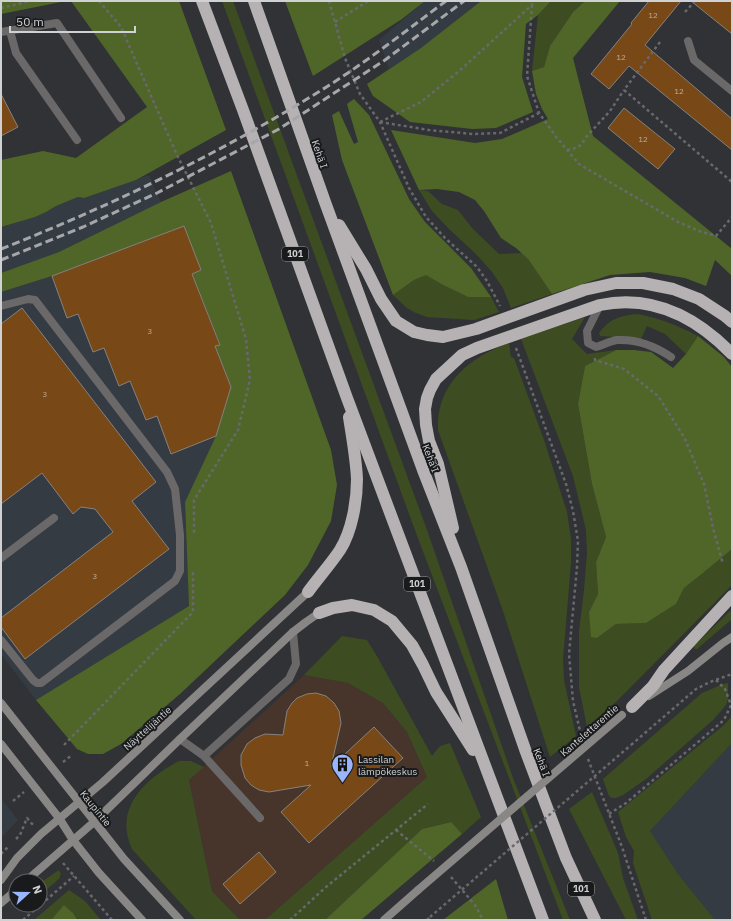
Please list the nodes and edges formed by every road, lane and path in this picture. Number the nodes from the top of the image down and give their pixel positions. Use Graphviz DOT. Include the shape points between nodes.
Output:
graph roads {
  1 [pos="30,1"];
  2 [pos="99,1"];
  3 [pos="202,1"];
  4 [pos="254,1"];
  5 [pos="329,1"];
  6 [pos="368,1"];
  7 [pos="534,1"];
  8 [pos="694,1"];
  9 [pos="532,5"];
  10 [pos="1,8"];
  11 [pos="685,12"];
  12 [pos="335,22"];
  13 [pos="10,31"];
  14 [pos="1,32"];
  15 [pos="688,41"];
  16 [pos="660,42"];
  17 [pos="624,90"];
  18 [pos="732,91"];
  19 [pos="539,113"];
  20 [pos="121,118"];
  21 [pos="380,122"];
  22 [pos="77,140"];
  23 [pos="567,150"];
  24 [pos="732,182"];
  25 [pos="325,202"];
  26 [pos="732,217"];
  27 [pos="600,305"];
  28 [pos="1,306"];
  29 [pos="502,311"];
  30 [pos="732,322"];
  31 [pos="514,342"];
  32 [pos="596,347"];
  33 [pos="732,354"];
  34 [pos="671,357"];
  35 [pos="347,398"];
  36 [pos="54,518"];
  37 [pos="194,537"];
  38 [pos="1,558"];
  39 [pos="723,564"];
  40 [pos="193,567"];
  41 [pos="461,567"];
  42 [pos="308,592"];
  43 [pos="732,596"];
  44 [pos="319,613"];
  45 [pos="732,631"];
  46 [pos="293,632"];
  47 [pos="732,637"];
  48 [pos="1,640"];
  49 [pos="723,643"];
  50 [pos="732,674"];
  51 [pos="716,680"];
  52 [pos="1,703"];
  53 [pos="732,704"];
  54 [pos="632,707"];
  55 [pos="582,737"];
  56 [pos="180,739"];
  57 [pos="1,744"];
  58 [pos="64,744"];
  59 [pos="204,756"];
  60 [pos="588,759"];
  61 [pos="486,770"];
  62 [pos="78,802"];
  63 [pos="428,804"];
  64 [pos="609,814"];
  65 [pos="27,818"];
  66 [pos="59,818"];
  67 [pos="260,818"];
  68 [pos="94,822"];
  69 [pos="74,840"];
  70 [pos="14,841"];
  71 [pos="9,846"];
  72 [pos="1,854"];
  73 [pos="35,873"];
  74 [pos="1,880"];
  75 [pos="23,920"];
  76 [pos="112,920"];
  77 [pos="142,920"];
  78 [pos="180,920"];
  79 [pos="290,920"];
  80 [pos="384,920"];
  81 [pos="427,920"];
  82 [pos="543,920"];
  83 [pos="595,920"];
  84 [pos="646,920"];
  1 -- 10 [label="path"];
  2 -- 37 [label="path" via="121,27 176,153 211,223 246,339 250,380 238,430 194,500"];
  3 -- 35 [label="highway, 101"];
  4 -- 25 [label="highway, Kehä I / 101"];
  5 -- 12 [label="path"];
  6 -- 12 [label="path"];
  7 -- 9 [label="path"];
  8 -- 11 [label="path"];
  9 -- 19 [label="path" via="527,76"];
  9 -- 21 [label="path" via="421,102"];
  12 -- 21 [label="path" via="345,58 360,94"];
  13 -- 14 [label="street"];
  13 -- 20 [label="street" via="57,23"];
  13 -- 22 [label="street" via="16,53"];
  15 -- 18 [label="street" via="694,60"];
  16 -- 17 [label="path"];
  17 -- 23 [label="path" via="581,145"];
  17 -- 24 [label="path"];
  19 -- 21 [label="path" via="500,133 474,134 429,130"];
  19 -- 23 [label="path"];
  21 -- 29 [label="path" via="409,188 426,217 484,276"];
  23 -- 26 [label="path" via="579,164 678,222 699,231 716,236"];
  25 -- 30 [label="highway" via="366,269 381,299 396,320 414,332 427,336 462,333 584,290 616,283 643,283 673,289 699,299"];
  25 -- 41 [label="highway, Kehä I / 101"];
  27 -- 32 [label="street" via="587,331 588,343"];
  27 -- 33 [label="highway" via="616,301 642,302 665,308 718,339"];
  27 -- 41 [label="highway" via="462,355 436,379 430,390 425,409 426,425 438,464"];
  28 -- 48 [label="street" via="28,299 35,300 167,472 175,489 180,535 180,571 175,581 41,683 33,680"];
  31 -- 55 [label="path" via="566,484 573,511 578,541 578,567 569,654 573,701"];
  32 -- 34 [label="street" via="616,340 632,341 656,347"];
  32 -- 39 [label="path" via="595,360 624,369 658,396 684,436 704,484"];
  35 -- 42 [label="highway" via="357,479 355,500 348,532 340,550"];
  35 -- 61 [label="highway, 101"];
  36 -- 38 [label="street"];
  40 -- 58 [label="path" via="193,612"];
  41 -- 83 [label="highway, Kehä I / 101" via="566,858"];
  42 -- 62 [label="main road, Näyttelijäntie" via="114,772"];
  43 -- 54 [label="highway"];
  44 -- 46 [label="main road"];
  44 -- 61 [label="highway" via="352,605 374,610 392,621 412,645 436,692"];
  45 -- 49 [label="main road, Kantelettarentie"];
  46 -- 56 [label="main road"];
  46 -- 59 [label="street" via="296,664 289,679"];
  47 -- 49 [label="main road, Kantelettarentie"];
  49 -- 54 [label="main road, Kantelettarentie" via="688,671"];
  50 -- 51 [label="path"];
  51 -- 53 [label="path"];
  51 -- 81 [label="path, bridge" via="696,689"];
  52 -- 62 [label="main road, Kaupintie"];
  53 -- 64 [label="path" via="724,720 626,803"];
  54 -- 80 [label="main road, Kantelettarentie, bridge"];
  56 -- 59 [label="street"];
  56 -- 68 [label="main road"];
  57 -- 66 [label="main road"];
  59 -- 67 [label="street"];
  60 -- 64 [label="path"];
  61 -- 82 [label="highway, 101"];
  62 -- 66 [label="main road, Näyttelijäntie"];
  62 -- 68 [label="main road, Kaupintie"];
  63 -- 79 [label="path" via="326,887"];
  64 -- 84 [label="path"];
  65 -- 70 [label="path" via="20,835"];
  66 -- 69 [label="main road"];
  66 -- 74 [label="main road, Näyttelijäntie" via="17,858"];
  68 -- 69 [label="main road"];
  68 -- 78 [label="main road, Kaupintie"];
  69 -- 73 [label="main road"];
  69 -- 77 [label="main road"];
  71 -- 72 [label="path"];
  75 -- 76 [label="path" via="74,876"];
}
